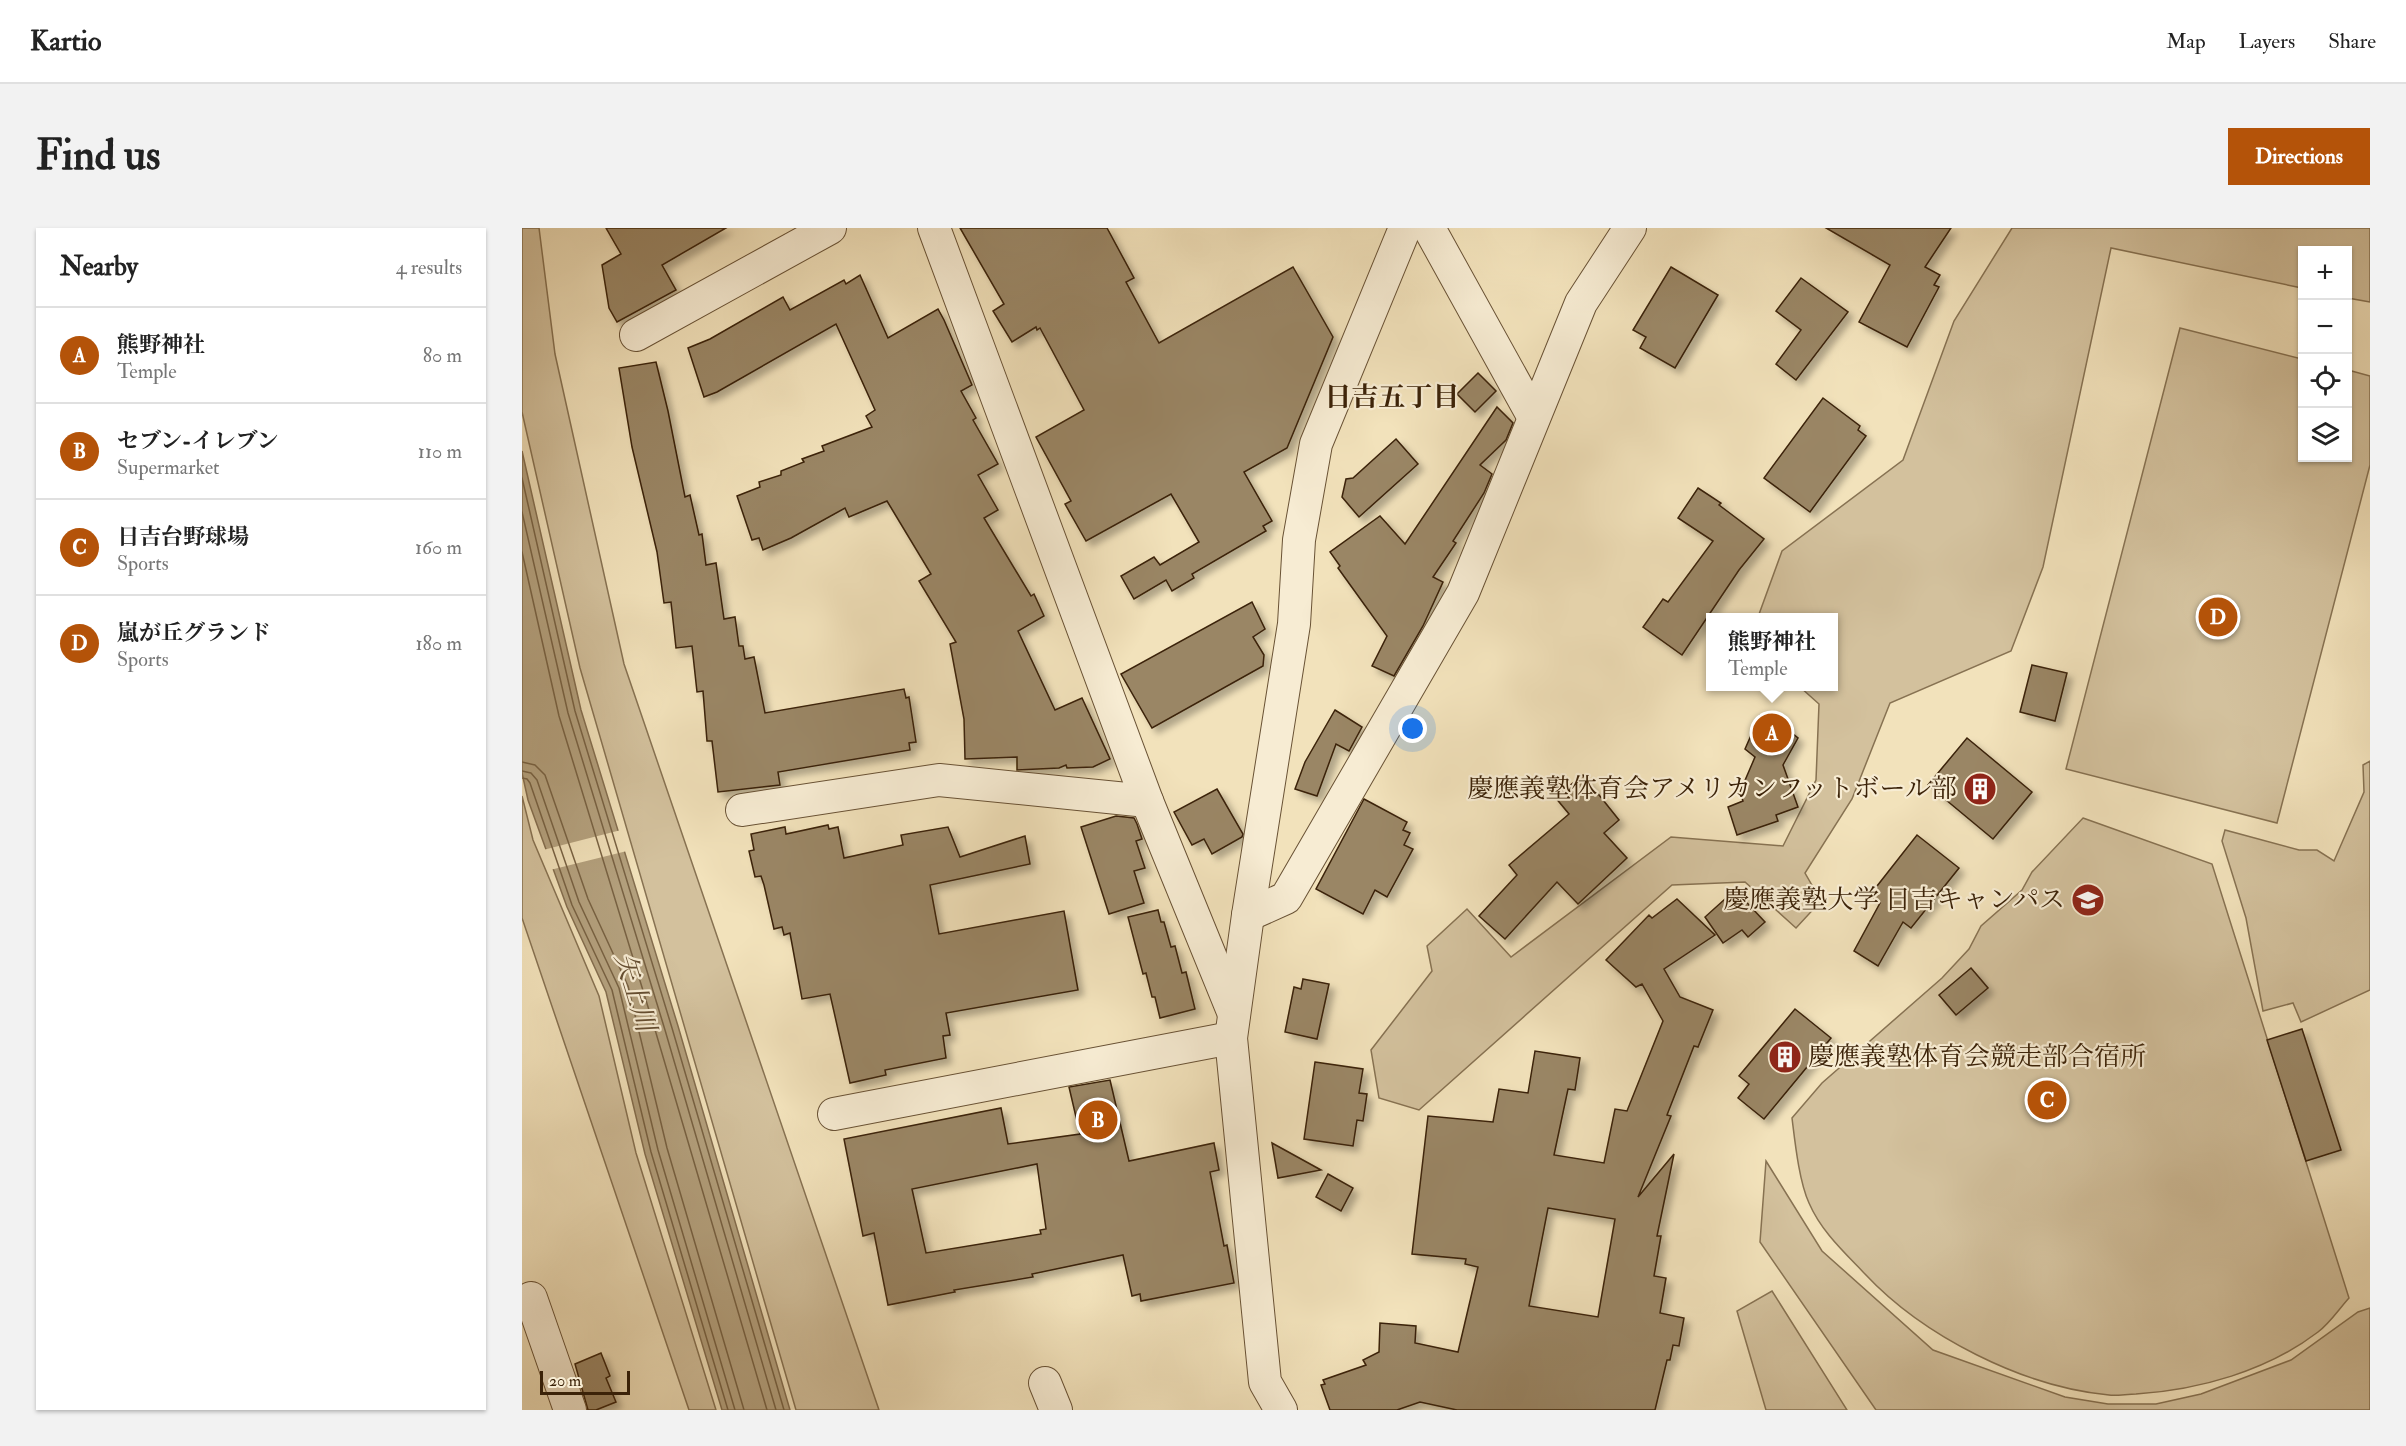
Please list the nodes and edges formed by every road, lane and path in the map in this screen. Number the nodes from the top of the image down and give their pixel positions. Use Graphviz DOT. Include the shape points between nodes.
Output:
graph roads {
  1 [pos="830,228"];
  2 [pos="934,228"];
  3 [pos="1406,228"];
  4 [pos="1429,228"];
  5 [pos="1630,228"];
  6 [pos="636,335"];
  7 [pos="1533,416"];
  8 [pos="1147,801"];
  9 [pos="742,810"];
  10 [pos="1248,915"];
  11 [pos="1233,1027"];
  12 [pos="834,1114"];
  13 [pos="531,1298"];
  14 [pos="570,1410"];
  15 [pos="1281,1410"];
  1 -- 6 [label="street"];
  2 -- 8 [label="street"];
  3 -- 10 [label="street" via="1316,444 1299,540 1294,624"];
  4 -- 7 [label="street"];
  5 -- 7 [label="street" via="1581,303"];
  7 -- 10 [label="street" via="1463,593 1286,898"];
  8 -- 9 [label="street" via="939,780"];
  8 -- 11 [label="street"];
  10 -- 11 [label="street"];
  11 -- 12 [label="street"];
  11 -- 15 [label="street" via="1265,1382"];
  13 -- 14 [label="street"];
}
